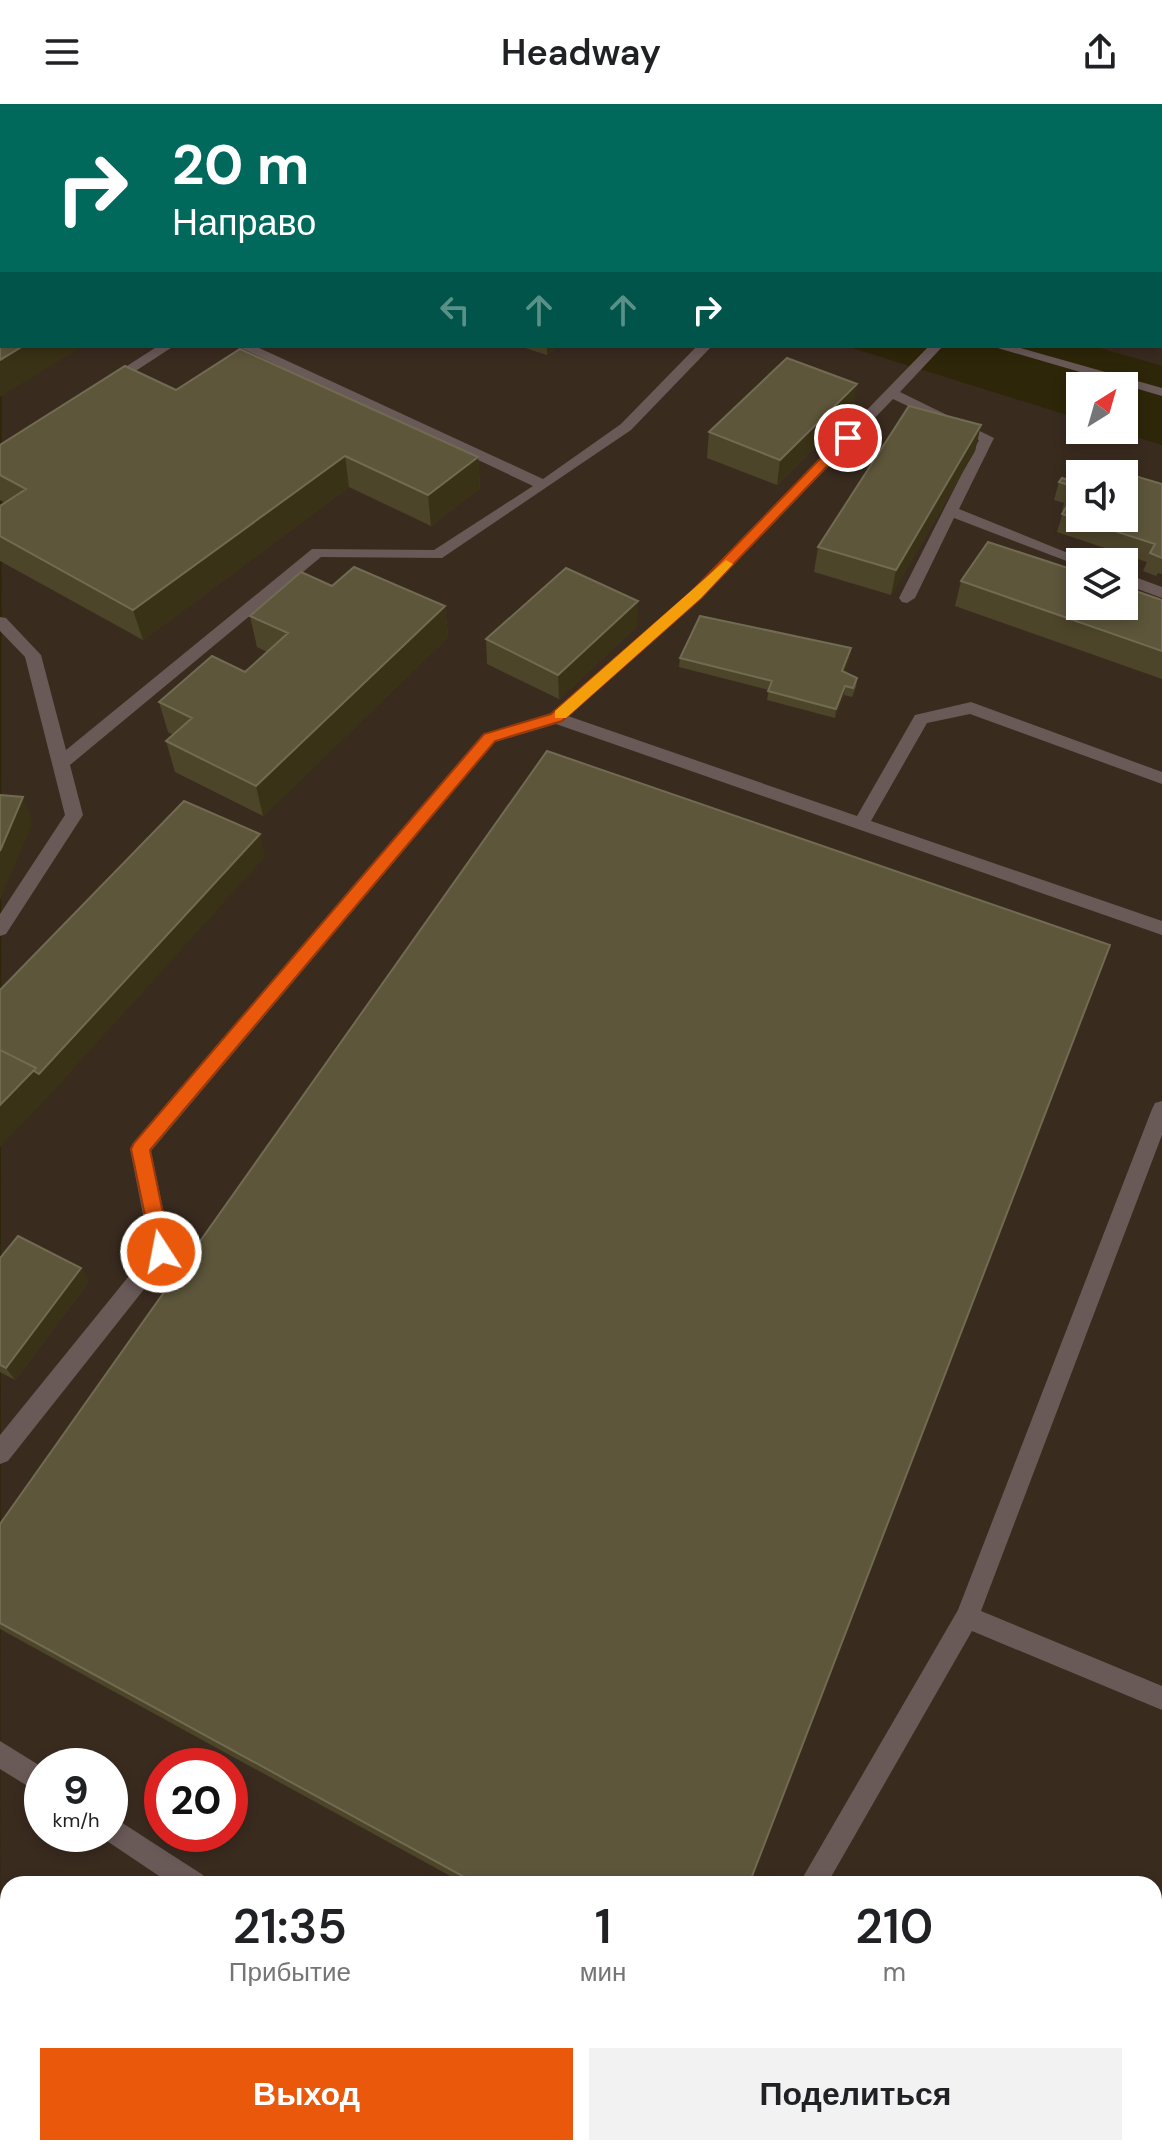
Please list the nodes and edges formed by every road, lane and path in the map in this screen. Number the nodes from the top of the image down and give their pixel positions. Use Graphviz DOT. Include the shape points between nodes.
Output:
graph roads {
  1 [pos="164,348"];
  2 [pos="248,348"];
  3 [pos="703,348"];
  4 [pos="934,348"];
  5 [pos="1005,348"];
  6 [pos="1162,392"];
  7 [pos="891,393"];
  8 [pos="90,394"];
  9 [pos="544,485"];
  10 [pos="950,511"];
  11 [pos="1066,556"];
  12 [pos="1138,584"];
  13 [pos="1162,593"];
  14 [pos="907,598"];
  15 [pos="0,622"];
  16 [pos="556,718"];
  17 [pos="61,763"];
  18 [pos="1162,778"];
  19 [pos="861,823"];
  20 [pos="1162,928"];
  21 [pos="0,929"];
  22 [pos="1162,1109"];
  23 [pos="0,1453"];
  24 [pos="967,1617"];
  25 [pos="1162,1698"];
  26 [pos="0,1754"];
  27 [pos="24,1770"];
  28 [pos="128,1840"];
  29 [pos="182,1876"];
  30 [pos="817,1876"];
  1 -- 8 [label="street"];
  2 -- 9 [label="street"];
  3 -- 9 [label="street" via="626,427"];
  4 -- 7 [label="street"];
  5 -- 6 [label="street"];
  7 -- 10 [label="street" via="987,438"];
  7 -- 16 [label="street" via="696,595"];
  9 -- 17 [label="street" via="437,555 317,552"];
  10 -- 11 [label="street"];
  10 -- 14 [label="street"];
  12 -- 13 [label="street"];
  15 -- 17 [label="street" via="33,655"];
  16 -- 19 [label="street"];
  16 -- 23 [label="street" via="489,738 140,1149 161,1252"];
  17 -- 21 [label="street" via="74,815"];
  18 -- 19 [label="street" via="971,708 921,719"];
  19 -- 20 [label="street"];
  22 -- 24 [label="street"];
  24 -- 25 [label="street"];
  24 -- 30 [label="street"];
  26 -- 27 [label="street"];
  28 -- 29 [label="street"];
}
